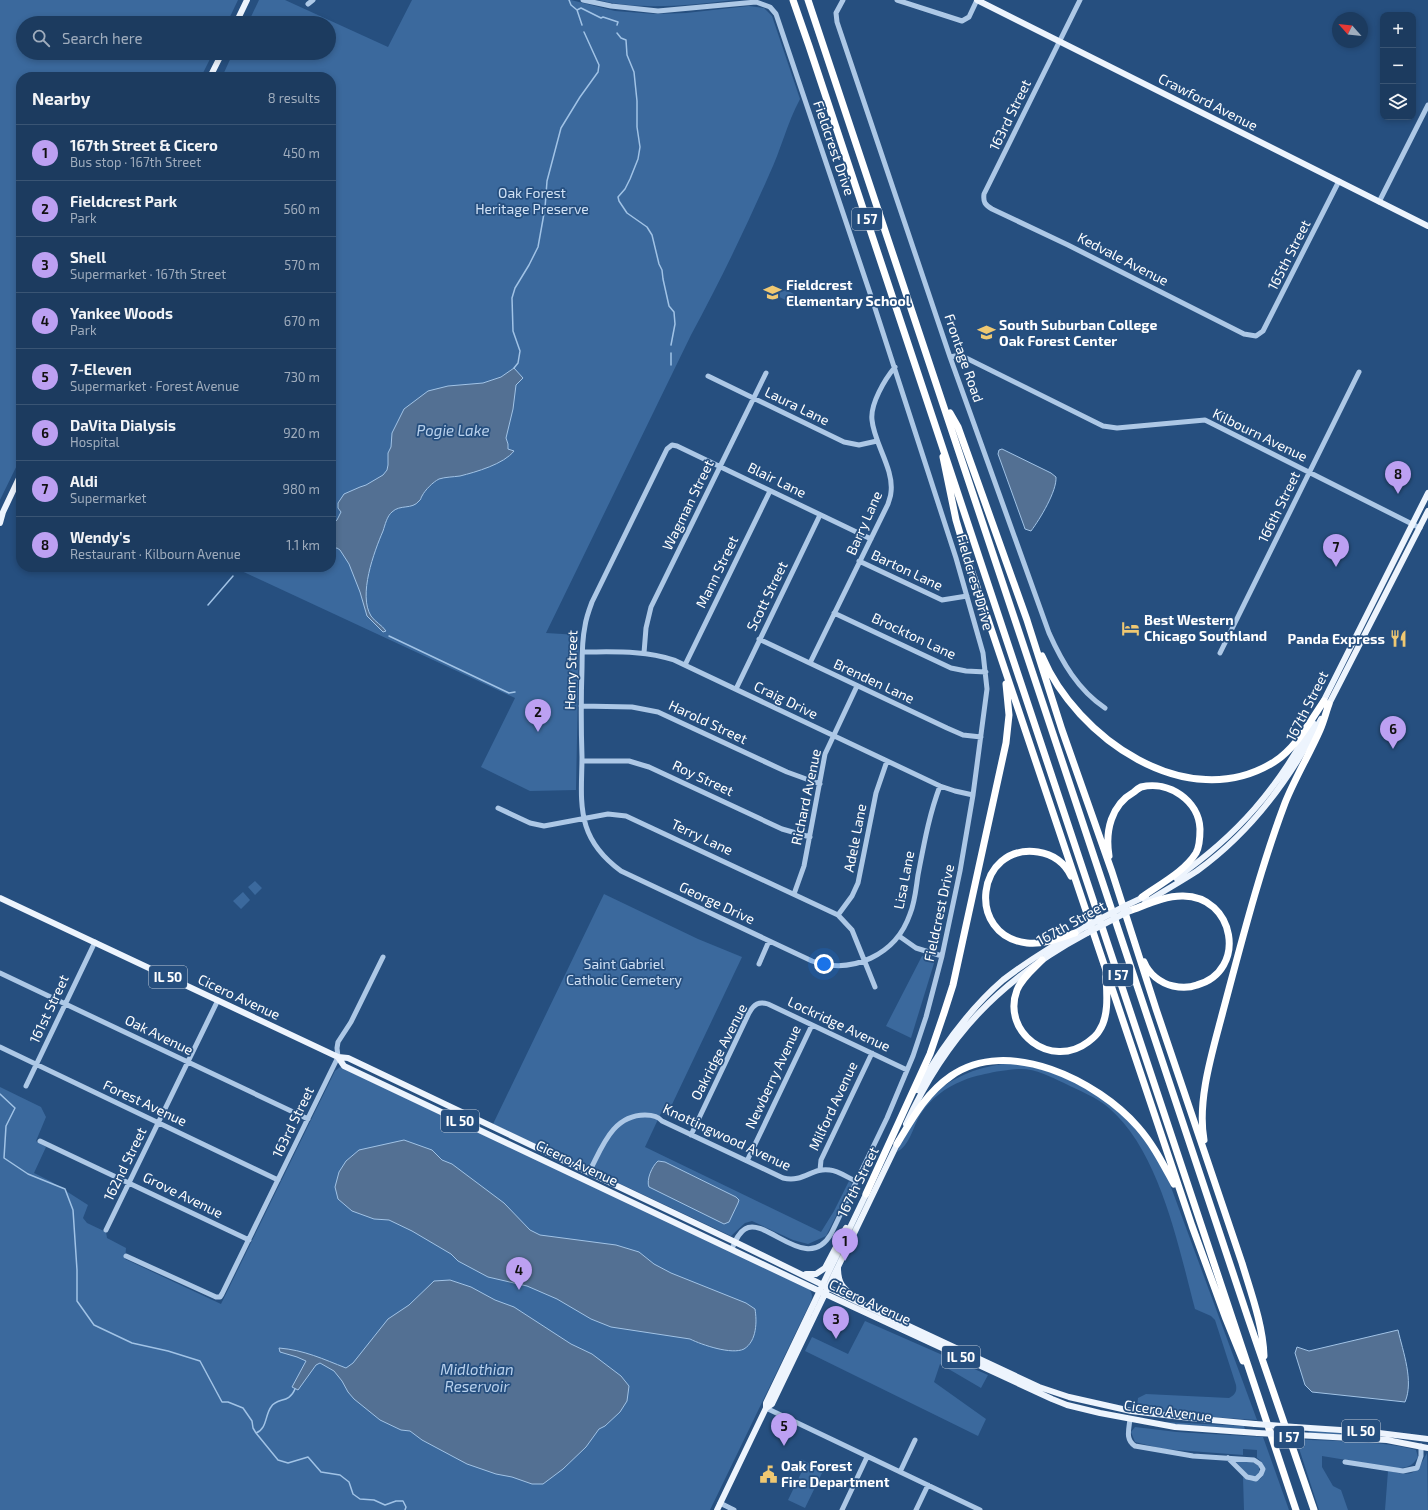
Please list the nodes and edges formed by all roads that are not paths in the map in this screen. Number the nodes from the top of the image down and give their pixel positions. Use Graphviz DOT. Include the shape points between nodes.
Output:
graph roads {
  1 [pos="247,0"];
  2 [pos="313,0"];
  3 [pos="583,0"];
  4 [pos="793,0"];
  5 [pos="808,0"];
  6 [pos="843,0"];
  7 [pos="897,0"];
  8 [pos="977,0"];
  9 [pos="1080,0"];
  10 [pos="308,4"];
  11 [pos="239,16"];
  12 [pos="1059,41"];
  13 [pos="218,60"];
  14 [pos="212,72"];
  15 [pos="1428,105"];
  16 [pos="1339,181"];
  17 [pos="983,199"];
  18 [pos="1379,202"];
  19 [pos="1428,226"];
  20 [pos="1256,336"];
  21 [pos="950,357"];
  22 [pos="895,367"];
  23 [pos="1359,372"];
  24 [pos="766,373"];
  25 [pos="708,376"];
  26 [pos="941,396"];
  27 [pos="753,398"];
  28 [pos="941,439"];
  29 [pos="878,441"];
  30 [pos="672,445"];
  31 [pos="720,467"];
  32 [pos="1309,473"];
  33 [pos="16,484"];
  34 [pos="770,491"];
  35 [pos="1428,493"];
  36 [pos="1428,511"];
  37 [pos="1,514"];
  38 [pos="820,515"];
  39 [pos="0,522"];
  40 [pos="1412,524"];
  41 [pos="1420,528"];
  42 [pos="871,539"];
  43 [pos="860,562"];
  44 [pos="967,596"];
  45 [pos="834,612"];
  46 [pos="1026,617"];
  47 [pos="760,639"];
  48 [pos="582,652"];
  49 [pos="644,652"];
  50 [pos="1220,653"];
  51 [pos="1001,658"];
  52 [pos="810,664"];
  53 [pos="685,665"];
  54 [pos="986,672"];
  55 [pos="857,686"];
  56 [pos="736,689"];
  57 [pos="1327,703"];
  58 [pos="581,706"];
  59 [pos="1105,708"];
  60 [pos="833,736"];
  61 [pos="981,737"];
  62 [pos="582,761"];
  63 [pos="887,761"];
  64 [pos="820,784"];
  65 [pos="940,786"];
  66 [pos="973,795"];
  67 [pos="498,808"];
  68 [pos="584,819"];
  69 [pos="810,837"];
  70 [pos="1112,872"];
  71 [pos="794,894"];
  72 [pos="1082,897"];
  73 [pos="1142,897"];
  74 [pos="0,898"];
  75 [pos="1128,908"];
  76 [pos="838,915"];
  77 [pos="1086,930"];
  78 [pos="1075,933"];
  79 [pos="899,936"];
  80 [pos="1134,940"];
  81 [pos="769,941"];
  82 [pos="95,942"];
  83 [pos="1099,952"];
  84 [pos="942,956"];
  85 [pos="383,957"];
  86 [pos="1042,960"];
  87 [pos="865,961"];
  88 [pos="759,964"];
  89 [pos="0,973"];
  90 [pos="875,987"];
  91 [pos="218,1000"];
  92 [pos="759,1002"];
  93 [pos="65,1004"];
  94 [pos="812,1025"];
  95 [pos="0,1047"];
  96 [pos="872,1053"];
  97 [pos="338,1057"];
  98 [pos="187,1062"];
  99 [pos="36,1065"];
  100 [pos="907,1070"];
  101 [pos="26,1086"];
  102 [pos="308,1119"];
  103 [pos="158,1122"];
  104 [pos="692,1135"];
  105 [pos="40,1141"];
  106 [pos="896,1144"];
  107 [pos="747,1161"];
  108 [pos="1209,1164"];
  109 [pos="820,1170"];
  110 [pos="589,1172"];
  111 [pos="278,1180"];
  112 [pos="856,1181"];
  113 [pos="129,1182"];
  114 [pos="866,1194"];
  115 [pos="858,1210"];
  116 [pos="1192,1226"];
  117 [pos="106,1230"];
  118 [pos="249,1240"];
  119 [pos="735,1242"];
  120 [pos="732,1249"];
  121 [pos="126,1256"];
  122 [pos="838,1267"];
  123 [pos="800,1273"];
  124 [pos="825,1286"];
  125 [pos="818,1291"];
  126 [pos="825,1294"];
  127 [pos="866,1306"];
  128 [pos="1265,1365"];
  129 [pos="766,1408"];
  130 [pos="1131,1411"];
  131 [pos="1266,1417"];
  132 [pos="1130,1419"];
  133 [pos="1428,1439"];
  134 [pos="915,1440"];
  135 [pos="1425,1447"];
  136 [pos="867,1457"];
  137 [pos="1228,1458"];
  138 [pos="1345,1462"];
  139 [pos="900,1472"];
  140 [pos="928,1485"];
  141 [pos="720,1503"];
  142 [pos="717,1510"];
  143 [pos="734,1510"];
  144 [pos="842,1510"];
  145 [pos="916,1510"];
  146 [pos="980,1510"];
  147 [pos="1296,1510"];
  148 [pos="1314,1510"];
  1 -- 11 [label="main road"];
  2 -- 10 [label="street"];
  3 -- 22 [label="street, Fieldcrest Drive" via="658,11 756,2 770,7 776,14"];
  4 -- 28 [label="highway, I 57"];
  5 -- 26 [label="highway, I 57"];
  6 -- 21 [label="street, Frontage Road" via="836,13 837,22"];
  7 -- 8 [label="street" via="962,21 969,17"];
  8 -- 12 [label="main road, Crawford Avenue"];
  9 -- 12 [label="street, 163rd Street"];
  12 -- 16 [label="main road, Crawford Avenue"];
  12 -- 17 [label="street, 163rd Street"];
  13 -- 14 [label="main road"];
  15 -- 18 [label="street"];
  16 -- 18 [label="main road, Crawford Avenue"];
  16 -- 20 [label="street, 165th Street" via="1263,330"];
  17 -- 20 [label="street, Kedvale Avenue" via="992,209 1068,244 1244,334"];
  18 -- 19 [label="main road, Crawford Avenue"];
  21 -- 32 [label="street, Kilbourn Avenue" via="960,355 1103,426 1117,428 1205,420"];
  21 -- 59 [label="street, Frontage Road" via="1049,633 1074,679 1093,700"];
  22 -- 29 [label="street, Barry Lane" via="874,403 872,420"];
  22 -- 44 [label="street, Fieldcrest Drive"];
  23 -- 32 [label="street, 166th Street"];
  24 -- 27 [label="street, Wagman Street"];
  25 -- 27 [label="street, Laura Lane"];
  26 -- 46 [label="highway" via="958,427"];
  26 -- 128 [label="highway, I 57"];
  27 -- 29 [label="street, Laura Lane" via="844,442 859,445"];
  27 -- 31 [label="street, Wagman Street"];
  28 -- 51 [label="highway" via="944,468 956,520"];
  28 -- 131 [label="highway, I 57"];
  29 -- 42 [label="street, Barry Lane" via="892,490"];
  30 -- 31 [label="street, Blair Lane"];
  30 -- 48 [label="street, Henry Street" via="667,449 592,602 585,624"];
  31 -- 34 [label="street, Blair Lane"];
  31 -- 49 [label="street, Wagman Street" via="651,607"];
  32 -- 40 [label="street, Kilbourn Avenue"];
  32 -- 50 [label="street, 166th Street"];
  33 -- 37 [label="main road"];
  34 -- 38 [label="street, Blair Lane"];
  34 -- 53 [label="street, Mann Street"];
  35 -- 40 [label="main road, 167th Street"];
  36 -- 41 [label="main road, 167th Street"];
  37 -- 39 [label="main road"];
  38 -- 42 [label="street, Blair Lane"];
  38 -- 47 [label="street, Scott Street"];
  40 -- 41 [label="street, Kilbourn Avenue"];
  40 -- 57 [label="main road, 167th Street"];
  41 -- 57 [label="main road, 167th Street"];
  42 -- 43 [label="street, Barry Lane"];
  43 -- 44 [label="street, Barton Lane" via="942,600"];
  43 -- 45 [label="street, Barry Lane"];
  44 -- 54 [label="street, Fieldcrest Drive" via="984,653"];
  45 -- 52 [label="street, Barry Lane"];
  45 -- 54 [label="street, Brockton Lane" via="951,668"];
  46 -- 57 [label="highway" via="1048,670 1064,696 1086,721 1128,754 1179,776 1206,780 1250,774 1288,751"];
  46 -- 70 [label="highway"];
  47 -- 52 [label="street, Brenden Lane"];
  47 -- 56 [label="street, Scott Street"];
  48 -- 49 [label="street, Craig Drive"];
  48 -- 58 [label="street, Henry Street"];
  49 -- 53 [label="street, Craig Drive"];
  51 -- 72 [label="highway"];
  51 -- 114 [label="highway" via="1008,700 1006,743 956,971 930,1054"];
  52 -- 55 [label="street, Brenden Lane"];
  53 -- 56 [label="street, Craig Drive"];
  54 -- 61 [label="street, Fieldcrest Drive"];
  55 -- 60 [label="street, Richard Avenue"];
  55 -- 61 [label="street, Brenden Lane" via="947,728"];
  56 -- 60 [label="street, Craig Drive"];
  57 -- 73 [label="main road, 167th Street" via="1284,772 1241,824 1193,866"];
  57 -- 75 [label="main road, 167th Street" via="1289,774 1246,828 1197,870"];
  57 -- 108 [label="highway" via="1320,730 1286,801 1271,841 1206,1078 1203,1135"];
  58 -- 62 [label="street, Henry Street"];
  58 -- 64 [label="street, Harold Street" via="632,707 658,712 787,772"];
  60 -- 63 [label="street, Craig Drive"];
  60 -- 64 [label="street, Richard Avenue" via="825,754"];
  61 -- 66 [label="street, Fieldcrest Drive"];
  62 -- 68 [label="street, Henry Street"];
  62 -- 69 [label="street, Roy Street" via="629,761 649,766 782,829"];
  63 -- 65 [label="street, Craig Drive"];
  63 -- 76 [label="street, Adele Lane" via="876,794 858,883"];
  64 -- 69 [label="street, Richard Avenue"];
  65 -- 66 [label="street, Craig Drive"];
  65 -- 79 [label="street, Lisa Lane" via="928,823 911,913"];
  66 -- 84 [label="street, Fieldcrest Drive"];
  67 -- 68 [label="street, Terry Lane" via="530,823 544,826"];
  68 -- 71 [label="street, Terry Lane" via="608,814 626,816"];
  68 -- 81 [label="street, George Drive" via="594,844 621,870"];
  69 -- 71 [label="street, Richard Avenue" via="803,872"];
  70 -- 73 [label="highway" via="1108,832 1115,811 1129,795 1141,788 1155,786 1169,789 1191,803 1200,826 1197,851 1174,875"];
  70 -- 80 [label="highway"];
  71 -- 76 [label="street, Terry Lane"];
  72 -- 78 [label="highway" via="1063,864 1049,855 1035,851 1019,852 1006,858 993,871 986,888 986,906 991,920 1010,938 1026,943 1039,943"];
  72 -- 83 [label="highway"];
  73 -- 75 [label="main road, 167th Street"];
  74 -- 82 [label="main road, Cicero Avenue / IL 50"];
  75 -- 77 [label="main road, 167th Street, bridge"];
  75 -- 80 [label="highway" via="1168,897 1196,898 1208,902 1220,914 1228,927 1230,940 1228,954 1220,971 1200,984 1184,988 1166,984 1154,976 1145,965"];
  76 -- 87 [label="street, Terry Lane" via="852,930"];
  77 -- 78 [label="main road, 167th Street"];
  77 -- 86 [label="main road, 167th Street"];
  78 -- 114 [label="main road, 167th Street" via="1038,955 1003,981 959,1026 930,1066 908,1105"];
  79 -- 84 [label="street" via="916,948"];
  79 -- 87 [label="street, Lisa Lane" via="885,950"];
  80 -- 108 [label="highway"];
  81 -- 87 [label="street, George Drive" via="818,963 846,966"];
  81 -- 88 [label="street"];
  82 -- 91 [label="main road, Cicero Avenue / IL 50"];
  82 -- 93 [label="street, 161st Street"];
  83 -- 86 [label="highway" via="1106,978 1105,1016 1099,1031 1090,1040 1080,1048 1066,1052 1040,1048 1020,1030 1015,1016 1014,1002 1017,990 1024,978"];
  83 -- 116 [label="highway"];
  84 -- 100 [label="street, Fieldcrest Drive" via="919,1040"];
  85 -- 97 [label="street, 163rd Street" via="351,1022 338,1042"];
  86 -- 106 [label="main road, 167th Street" via="1007,986 963,1030 935,1069"];
  87 -- 90 [label="street, Terry Lane"];
  89 -- 93 [label="street, Oak Avenue"];
  91 -- 97 [label="main road, Cicero Avenue / IL 50"];
  91 -- 98 [label="street, 162nd Street"];
  92 -- 94 [label="street, Lockridge Avenue"];
  92 -- 104 [label="street, Oakridge Avenue" via="749,1013"];
  93 -- 98 [label="street, Oak Avenue"];
  93 -- 99 [label="street, 161st Street"];
  94 -- 96 [label="street, Lockridge Avenue"];
  94 -- 107 [label="street, Newberry Avenue"];
  95 -- 99 [label="street, Forest Avenue"];
  96 -- 100 [label="street, Lockridge Avenue"];
  96 -- 109 [label="street, Milford Avenue" via="821,1160"];
  97 -- 102 [label="street, 163rd Street"];
  97 -- 110 [label="main road, Cicero Avenue / IL 50" via="348,1058"];
  97 -- 120 [label="main road, Cicero Avenue / IL 50" via="344,1066"];
  98 -- 102 [label="street, Oak Avenue"];
  98 -- 103 [label="street, 162nd Street"];
  99 -- 101 [label="street, 161st Street"];
  99 -- 103 [label="street, Forest Avenue"];
  100 -- 112 [label="street, Fieldcrest Drive"];
  102 -- 111 [label="street, 163rd Street"];
  103 -- 111 [label="street, Forest Avenue"];
  103 -- 113 [label="street, 162nd Street"];
  104 -- 107 [label="street, Knottingwood Avenue"];
  104 -- 110 [label="street, Knottingwood Avenue" via="652,1115 624,1119 612,1130"];
  105 -- 113 [label="street, Grove Avenue"];
  106 -- 116 [label="highway" via="926,1098 952,1074 982,1062 1024,1062 1046,1066 1103,1096 1123,1111 1139,1128 1175,1185"];
  106 -- 122 [label="main road, 167th Street"];
  107 -- 109 [label="street, Knottingwood Avenue" via="790,1180 797,1180"];
  108 -- 128 [label="highway" via="1254,1305 1264,1344"];
  109 -- 112 [label="street" via="835,1171"];
  110 -- 119 [label="main road, Cicero Avenue / IL 50"];
  111 -- 118 [label="street, 163rd Street"];
  112 -- 119 [label="street, Fieldcrest Drive" via="828,1238 821,1246 805,1249 754,1227 743,1229"];
  113 -- 117 [label="street, 162nd Street"];
  113 -- 118 [label="street, Grove Avenue"];
  114 -- 115 [label="main road, 167th Street"];
  115 -- 123 [label="main road" via="825,1268 816,1274"];
  115 -- 124 [label="main road, 167th Street"];
  116 -- 131 [label="highway"];
  118 -- 121 [label="street, 163rd Street" via="220,1297"];
  119 -- 120 [label="street, Fieldcrest Drive"];
  119 -- 123 [label="main road, Cicero Avenue / IL 50"];
  120 -- 125 [label="main road, Cicero Avenue / IL 50"];
  122 -- 124 [label="main road, 167th Street"];
  122 -- 127 [label="main road" via="842,1287"];
  123 -- 124 [label="main road, Cicero Avenue / IL 50"];
  124 -- 125 [label="main road, 167th Street"];
  124 -- 126 [label="main road, 167th Street"];
  124 -- 127 [label="main road, Cicero Avenue / IL 50"];
  125 -- 126 [label="main road, Cicero Avenue / IL 50"];
  125 -- 129 [label="main road, 167th Street" via="766,1403"];
  126 -- 129 [label="main road, 167th Street" via="772,1404"];
  126 -- 132 [label="main road, Cicero Avenue / IL 50" via="1052,1399 1067,1405"];
  127 -- 130 [label="main road, Cicero Avenue / IL 50" via="1039,1387 1069,1397"];
  128 -- 148 [label="highway, I 57"];
  129 -- 136 [label="street"];
  129 -- 141 [label="main road, 167th Street"];
  130 -- 132 [label="main road"];
  130 -- 133 [label="main road, Cicero Avenue / IL 50, bridge"];
  131 -- 147 [label="highway, I 57"];
  132 -- 135 [label="main road, Cicero Avenue / IL 50, bridge" via="1175,1427 1387,1440"];
  132 -- 137 [label="street" via="1129,1439 1135,1446 1186,1455"];
  134 -- 139 [label="street"];
  135 -- 138 [label="street" via="1417,1468 1403,1471"];
  136 -- 139 [label="street"];
  136 -- 144 [label="street"];
  137 -- 137 [label="street" via="1254,1460 1263,1469 1256,1479 1247,1477"];
  139 -- 140 [label="street"];
  140 -- 145 [label="street"];
  140 -- 146 [label="street"];
  141 -- 142 [label="main road, 167th Street"];
  141 -- 143 [label="street"];
}
